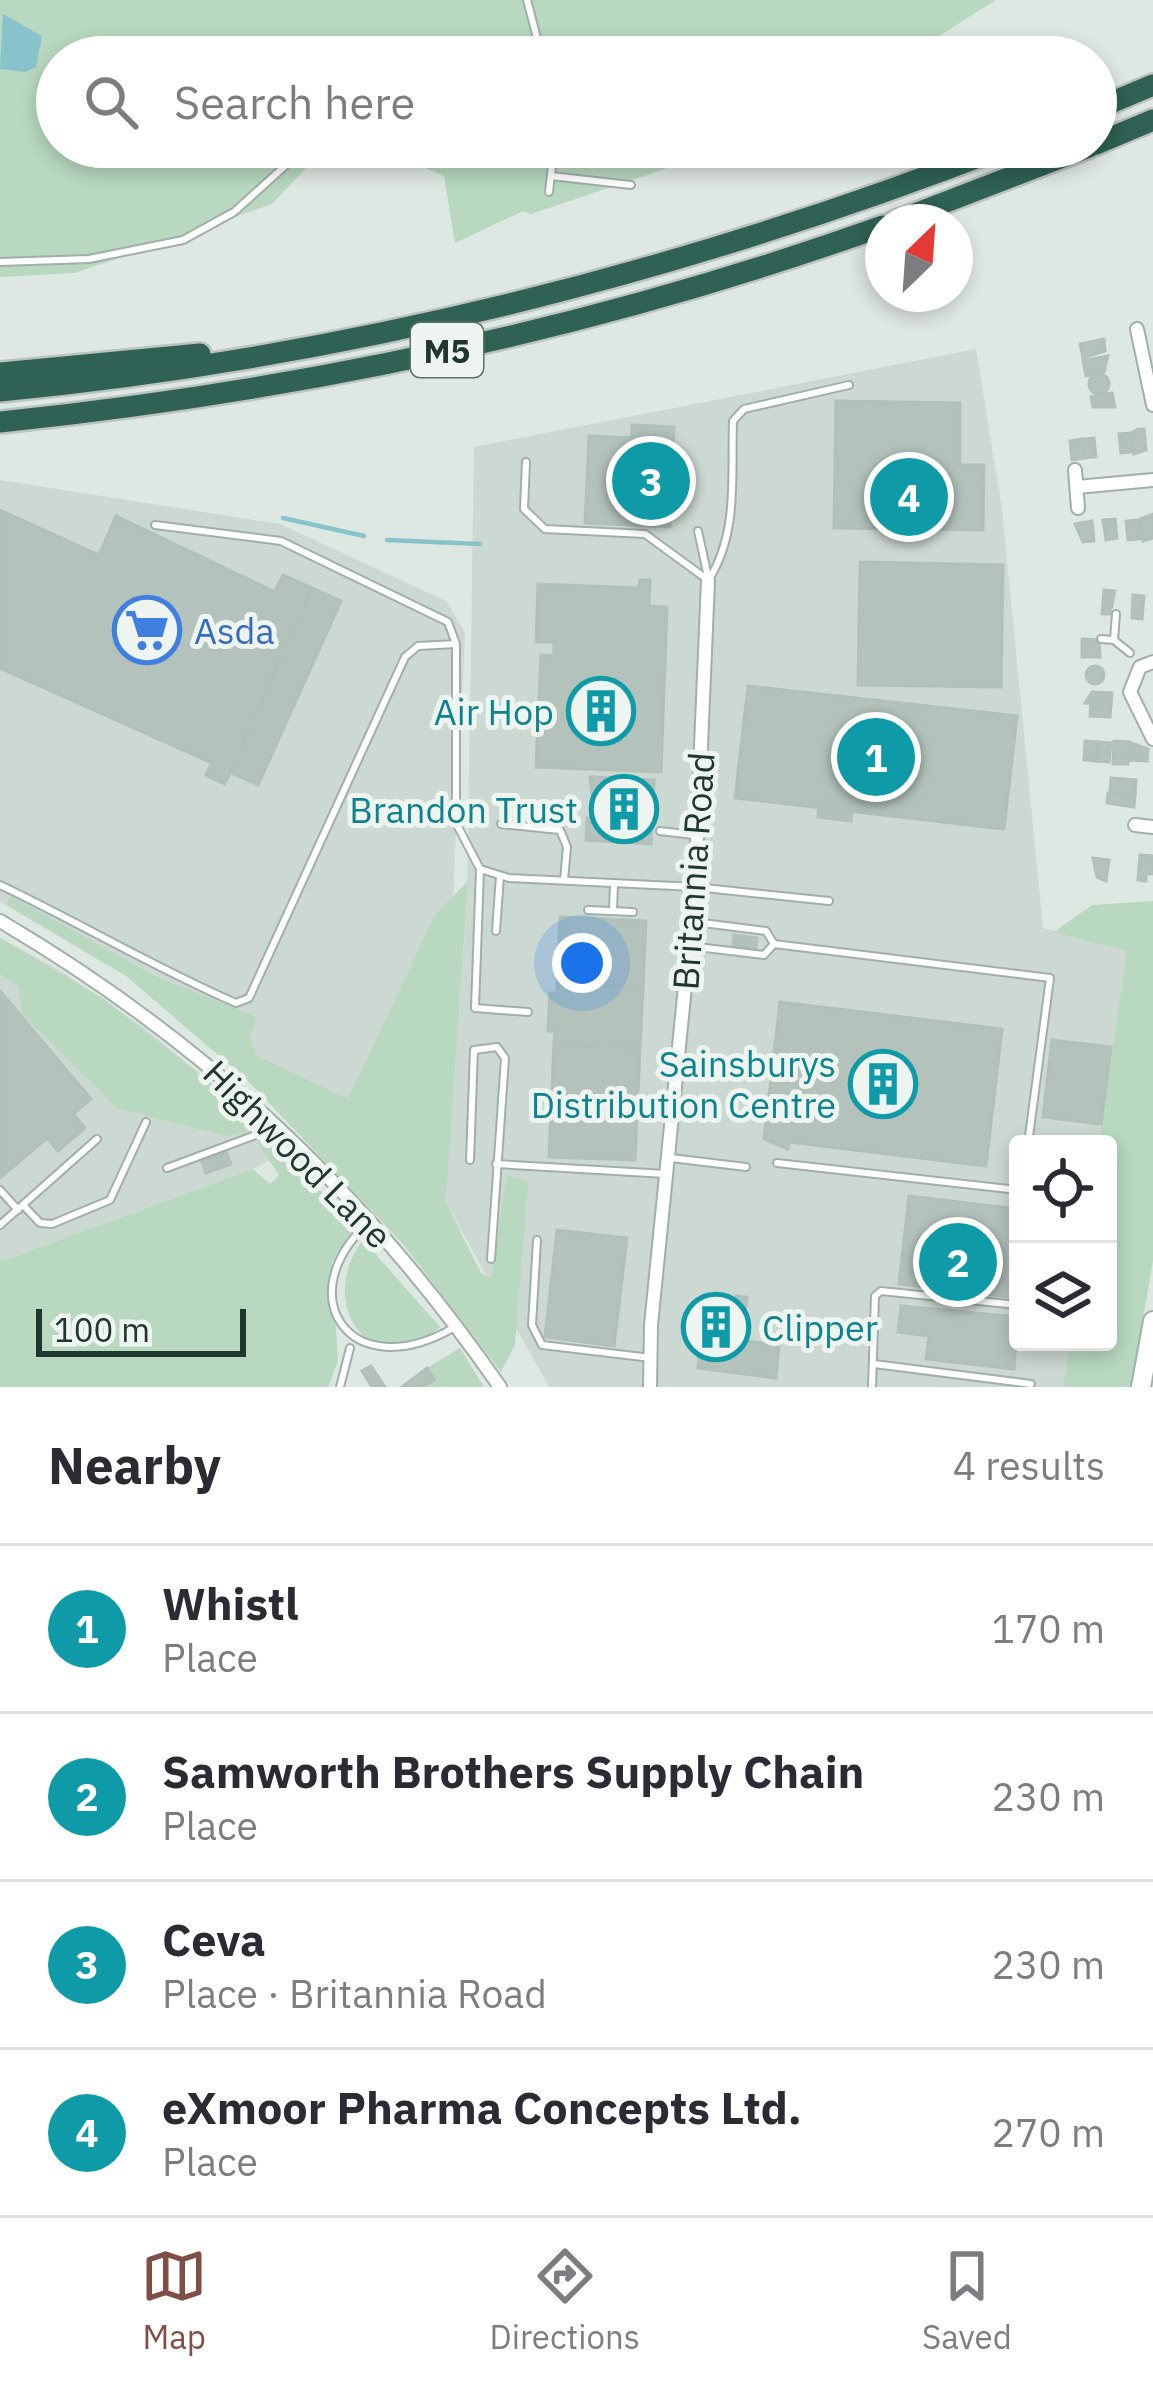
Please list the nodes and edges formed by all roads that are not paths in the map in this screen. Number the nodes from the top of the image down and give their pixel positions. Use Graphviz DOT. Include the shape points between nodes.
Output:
graph roads {
  1 [pos="527,0"];
  2 [pos="536,36"];
  3 [pos="1153,85"];
  4 [pos="1117,100"];
  5 [pos="1153,120"];
  6 [pos="1117,135"];
  7 [pos="282,168"];
  8 [pos="552,168"];
  9 [pos="944,168"];
  10 [pos="1035,168"];
  11 [pos="551,176"];
  12 [pos="631,185"];
  13 [pos="549,192"];
  14 [pos="941,204"];
  15 [pos="865,232"];
  16 [pos="0,262"];
  17 [pos="1138,329"];
  18 [pos="272,353"];
  19 [pos="1144,360"];
  20 [pos="1125,364"];
  21 [pos="0,373"];
  22 [pos="849,385"];
  23 [pos="0,391"];
  24 [pos="1153,405"];
  25 [pos="0,422"];
  26 [pos="526,462"];
  27 [pos="1075,470"];
  28 [pos="1153,480"];
  29 [pos="1077,487"];
  30 [pos="1078,508"];
  31 [pos="154,525"];
  32 [pos="698,531"];
  33 [pos="708,580"];
  34 [pos="1115,614"];
  35 [pos="1101,639"];
  36 [pos="1114,640"];
  37 [pos="456,644"];
  38 [pos="1130,652"];
  39 [pos="1146,664"];
  40 [pos="1153,739"];
  41 [pos="501,824"];
  42 [pos="1136,825"];
  43 [pos="1153,827"];
  44 [pos="660,831"];
  45 [pos="697,835"];
  46 [pos="480,869"];
  47 [pos="500,876"];
  48 [pos="564,880"];
  49 [pos="614,883"];
  50 [pos="0,885"];
  51 [pos="695,887"];
  52 [pos="830,901"];
  53 [pos="588,910"];
  54 [pos="613,911"];
  55 [pos="633,912"];
  56 [pos="0,920"];
  57 [pos="692,922"];
  58 [pos="496,931"];
  59 [pos="774,944"];
  60 [pos="689,946"];
  61 [pos="528,1012"];
  62 [pos="271,1118"];
  63 [pos="146,1122"];
  64 [pos="1029,1135"];
  65 [pos="98,1139"];
  66 [pos="668,1158"];
  67 [pos="470,1160"];
  68 [pos="777,1163"];
  69 [pos="496,1164"];
  70 [pos="746,1167"];
  71 [pos="167,1168"];
  72 [pos="668,1174"];
  73 [pos="1009,1189"];
  74 [pos="0,1190"];
  75 [pos="21,1208"];
  76 [pos="370,1221"];
  77 [pos="0,1226"];
  78 [pos="537,1240"];
  79 [pos="491,1258"];
  80 [pos="1009,1304"];
  81 [pos="1153,1321"];
  82 [pos="456,1326"];
  83 [pos="350,1348"];
  84 [pos="360,1354"];
  85 [pos="376,1357"];
  86 [pos="652,1358"];
  87 [pos="874,1364"];
  88 [pos="653,1383"];
  89 [pos="1031,1384"];
  90 [pos="340,1387"];
  91 [pos="500,1387"];
  92 [pos="872,1387"];
  93 [pos="1141,1387"];
  1 -- 2 [label="lane"];
  3 -- 4 [label="highway"];
  5 -- 6 [label="highway"];
  7 -- 16 [label="lane" via="220,222 183,240 89,259"];
  8 -- 11 [label="lane"];
  9 -- 18 [label="highway, M5" via="700,252 462,315"];
  10 -- 14 [label="highway"];
  11 -- 12 [label="lane"];
  11 -- 13 [label="lane"];
  15 -- 25 [label="highway, M5" via="652,301 390,363 267,389"];
  17 -- 19 [label="street"];
  18 -- 21 [label="highway, M5" via="173,354"];
  18 -- 23 [label="highway, M5"];
  19 -- 20 [label="street"];
  19 -- 24 [label="street"];
  22 -- 33 [label="lane" via="744,409 733,421 729,539"];
  26 -- 33 [label="lane" via="524,508 545,529 645,534"];
  27 -- 29 [label="street"];
  28 -- 29 [label="street"];
  29 -- 30 [label="street"];
  31 -- 37 [label="lane" via="281,541 436,613"];
  32 -- 33 [label="lane"];
  33 -- 45 [label="street, Britannia Road"];
  34 -- 36 [label="lane"];
  35 -- 36 [label="lane"];
  36 -- 38 [label="lane"];
  37 -- 46 [label="lane" via="456,823"];
  37 -- 50 [label="lane" via="418,646 405,657 249,998 236,1003 158,969"];
  38 -- 39 [label="street"];
  39 -- 40 [label="street" via="1130,692"];
  41 -- 48 [label="lane" via="560,830"];
  42 -- 43 [label="street"];
  44 -- 45 [label="lane"];
  45 -- 51 [label="street, Britannia Road"];
  46 -- 47 [label="lane"];
  46 -- 61 [label="lane" via="475,1008"];
  47 -- 48 [label="lane"];
  47 -- 58 [label="lane"];
  48 -- 49 [label="lane"];
  49 -- 51 [label="lane"];
  49 -- 54 [label="lane"];
  51 -- 52 [label="lane"];
  51 -- 57 [label="street, Britannia Road"];
  53 -- 54 [label="lane"];
  54 -- 55 [label="lane"];
  56 -- 62 [label="street, Highwood Lane" via="149,1016"];
  57 -- 59 [label="lane" via="766,931"];
  57 -- 60 [label="street, Britannia Road"];
  59 -- 60 [label="lane" via="764,955"];
  59 -- 64 [label="lane" via="1050,978"];
  60 -- 66 [label="street, Britannia Road"];
  62 -- 71 [label="lane" via="261,1133"];
  62 -- 76 [label="street, Highwood Lane"];
  63 -- 75 [label="lane" via="110,1200 52,1224"];
  65 -- 75 [label="lane"];
  66 -- 70 [label="lane"];
  66 -- 72 [label="street, Britannia Road"];
  67 -- 69 [label="lane" via="474,1050 497,1047 505,1058"];
  68 -- 73 [label="lane"];
  69 -- 72 [label="lane"];
  69 -- 79 [label="lane"];
  72 -- 86 [label="street, Britannia Road"];
  74 -- 75 [label="lane"];
  75 -- 77 [label="lane"];
  76 -- 82 [label="street, Highwood Lane"];
  76 -- 83 [label="lane" via="334,1269 337,1328"];
  78 -- 86 [label="lane" via="532,1324 542,1345"];
  80 -- 87 [label="lane" via="881,1291 874,1296"];
  81 -- 93 [label="street"];
  82 -- 85 [label="lane" via="406,1356"];
  82 -- 91 [label="street, Highwood Lane"];
  83 -- 84 [label="lane"];
  83 -- 90 [label="lane"];
  86 -- 88 [label="street, Britannia Road"];
  87 -- 89 [label="lane"];
  87 -- 92 [label="lane"];
}
